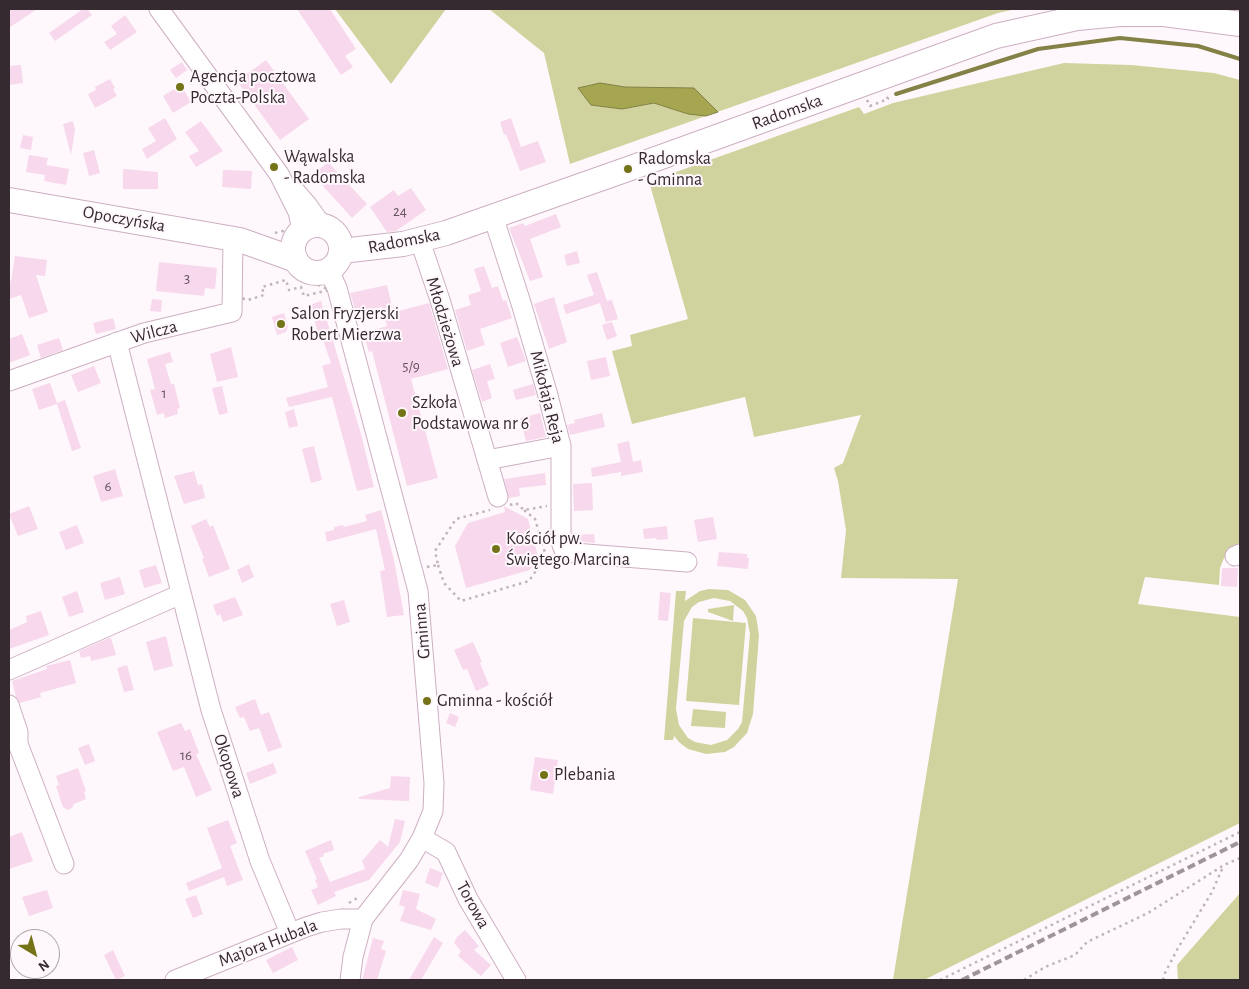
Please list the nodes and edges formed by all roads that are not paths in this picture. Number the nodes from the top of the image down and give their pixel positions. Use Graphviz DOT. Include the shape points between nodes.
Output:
graph roads {
  1 [pos="159,9"];
  2 [pos="1240,24"];
  3 [pos="9,200"];
  4 [pos="493,216"];
  5 [pos="302,230"];
  6 [pos="420,240"];
  7 [pos="237,246"];
  8 [pos="341,251"];
  9 [pos="296,260"];
  10 [pos="331,286"];
  11 [pos="117,342"];
  12 [pos="9,381"];
  13 [pos="561,446"];
  14 [pos="487,460"];
  15 [pos="498,504"];
  16 [pos="687,562"];
  17 [pos="181,594"];
  18 [pos="9,670"];
  19 [pos="9,705"];
  20 [pos="422,838"];
  21 [pos="64,864"];
  22 [pos="363,919"];
  23 [pos="290,933"];
  24 [pos="175,980"];
  25 [pos="350,980"];
  26 [pos="516,980"];
  1 -- 5 [label="street" via="278,174 308,206"];
  2 -- 4 [label="main road, Radomska" via="1164,14 1120,14 1077,18 996,36"];
  3 -- 7 [label="main road, Opoczyńska"];
  4 -- 6 [label="main road, Radomska"];
  4 -- 13 [label="street, Mikołaja Reja" via="524,312"];
  5 -- 7 [label="main road, Opoczyńska" via="290,238"];
  5 -- 8 [label="main road" via="333,231"];
  5 -- 9 [label="main road" via="294,248"];
  6 -- 8 [label="main road, Radomska"];
  6 -- 14 [label="street, Młodzieżowa"];
  7 -- 9 [label="main road, Opoczyńska"];
  7 -- 11 [label="street, Wilcza" via="232,312"];
  8 -- 10 [label="main road"];
  9 -- 10 [label="main road, Opoczyńska" via="307,271 322,274"];
  10 -- 20 [label="street, Gminna" via="418,591 434,783 433,811"];
  11 -- 12 [label="street, Wilcza"];
  11 -- 17 [label="street, Okopowa"];
  13 -- 14 [label="street"];
  13 -- 16 [label="street, Mikołaja Reja" via="561,542 564,550"];
  14 -- 15 [label="street, Młodzieżowa"];
  17 -- 18 [label="street"];
  17 -- 23 [label="street, Okopowa" via="217,729 260,861"];
  19 -- 21 [label="street" via="18,732 18,744"];
  20 -- 22 [label="street, Gminna"];
  20 -- 26 [label="street, Torowa" via="446,852 468,899"];
  22 -- 23 [label="street, Majora Hubala" via="322,922"];
  22 -- 25 [label="street, Gminna"];
  23 -- 24 [label="street, Majora Hubala"];
}
